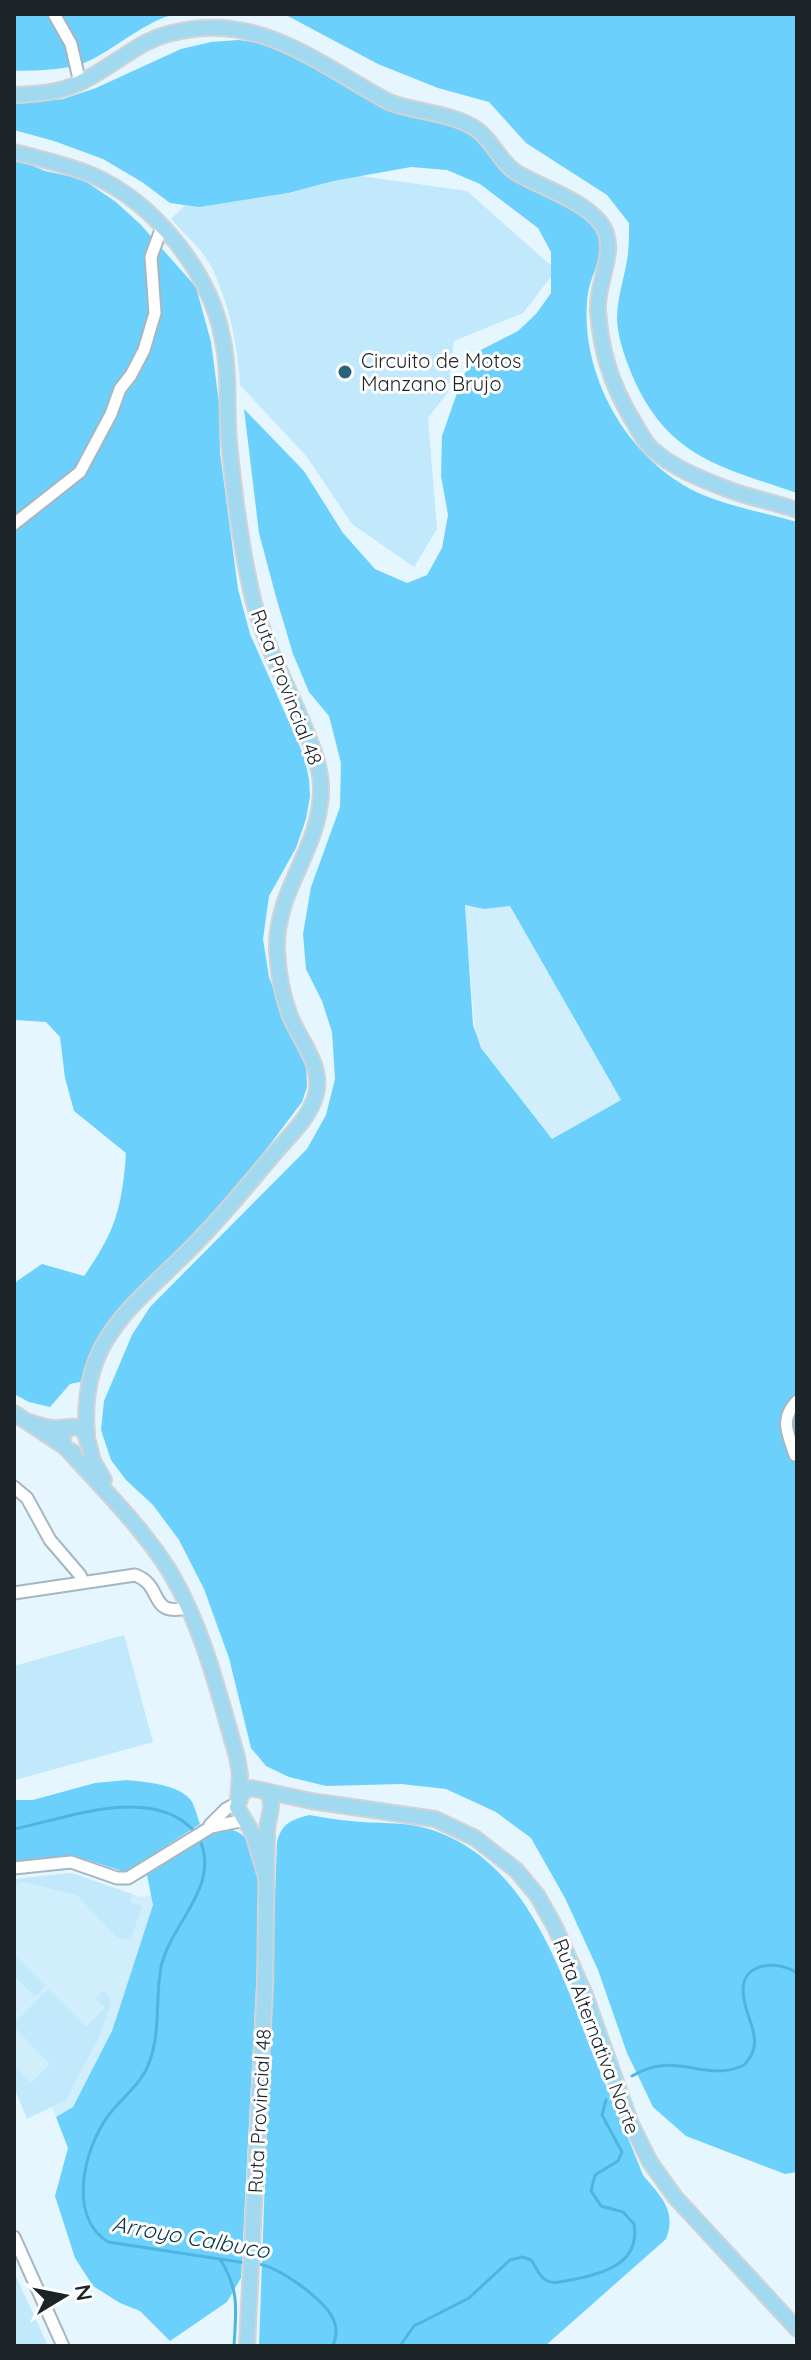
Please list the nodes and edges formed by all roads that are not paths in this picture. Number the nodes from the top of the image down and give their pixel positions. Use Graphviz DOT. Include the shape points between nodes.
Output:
graph roads {
  1 [pos="54,14"];
  2 [pos="80,83"];
  3 [pos="14,95"];
  4 [pos="14,152"];
  5 [pos="162,227"];
  6 [pos="797,510"];
  7 [pos="14,524"];
  8 [pos="90,1380"];
  9 [pos="797,1401"];
  10 [pos="14,1413"];
  11 [pos="67,1437"];
  12 [pos="87,1437"];
  13 [pos="795,1455"];
  14 [pos="14,1487"];
  15 [pos="87,1581"];
  16 [pos="14,1593"];
  17 [pos="191,1607"];
  18 [pos="264,1790"];
  19 [pos="311,1801"];
  20 [pos="238,1802"];
  21 [pos="270,1814"];
  22 [pos="246,1820"];
  23 [pos="204,1831"];
  24 [pos="14,1868"];
  25 [pos="266,1882"];
  26 [pos="14,2237"];
  27 [pos="797,2329"];
  28 [pos="63,2346"];
  29 [pos="247,2346"];
  1 -- 2 [label="street" via="71,44"];
  2 -- 3 [label="main road" via="49,93"];
  2 -- 6 [label="main road" via="164,34 233,28 284,42 389,102 476,129 507,166 573,201 606,232 608,250 597,301 600,340 619,397 651,448 679,468 729,490"];
  4 -- 5 [label="main road, Ruta Provincial 48" via="97,177"];
  5 -- 7 [label="street" via="151,257 154,320 131,375 80,472"];
  5 -- 8 [label="main road, Ruta Provincial 48" via="199,272 215,305 226,364 229,446 254,602 320,773 317,823 277,923 284,998 314,1062 316,1092 302,1122 190,1250 117,1321"];
  8 -- 11 [label="main road, Ruta Provincial 48"];
  8 -- 12 [label="main road, Ruta Provincial 48"];
  9 -- 13 [label="street" via="787,1412 786,1428"];
  10 -- 11 [label="main road"];
  11 -- 12 [label="main road" via="81,1428"];
  11 -- 12 [label="main road" via="77,1452"];
  11 -- 17 [label="main road, Ruta Provincial 48" via="148,1541"];
  12 -- 17 [label="main road, Ruta Provincial 48" via="97,1470 159,1545"];
  14 -- 15 [label="street" via="27,1498 50,1540"];
  15 -- 16 [label="street"];
  15 -- 17 [label="street" via="135,1575 148,1582 165,1609"];
  17 -- 18 [label="main road, Ruta Provincial 48" via="212,1653 246,1761"];
  17 -- 20 [label="main road, Ruta Provincial 48" via="237,1757"];
  18 -- 19 [label="main road, Ruta Alternativa Norte"];
  18 -- 20 [label="main road" via="248,1789"];
  18 -- 21 [label="main road, Ruta Provincial 48" via="272,1803"];
  19 -- 21 [label="main road, Ruta Alternativa Norte" via="284,1804"];
  19 -- 27 [label="main road, Ruta Alternativa Norte" via="446,1823 484,1844 523,1877 543,1904 578,1979 650,2162 675,2197"];
  20 -- 22 [label="main road, Ruta Provincial 48"];
  20 -- 23 [label="street"];
  21 -- 22 [label="main road" via="259,1822"];
  21 -- 25 [label="main road, Ruta Provincial 48"];
  22 -- 23 [label="street"];
  22 -- 25 [label="main road, Ruta Provincial 48"];
  23 -- 24 [label="street" via="124,1879 71,1862"];
  25 -- 29 [label="main road, Ruta Provincial 48"];
  26 -- 28 [label="street"];
}
